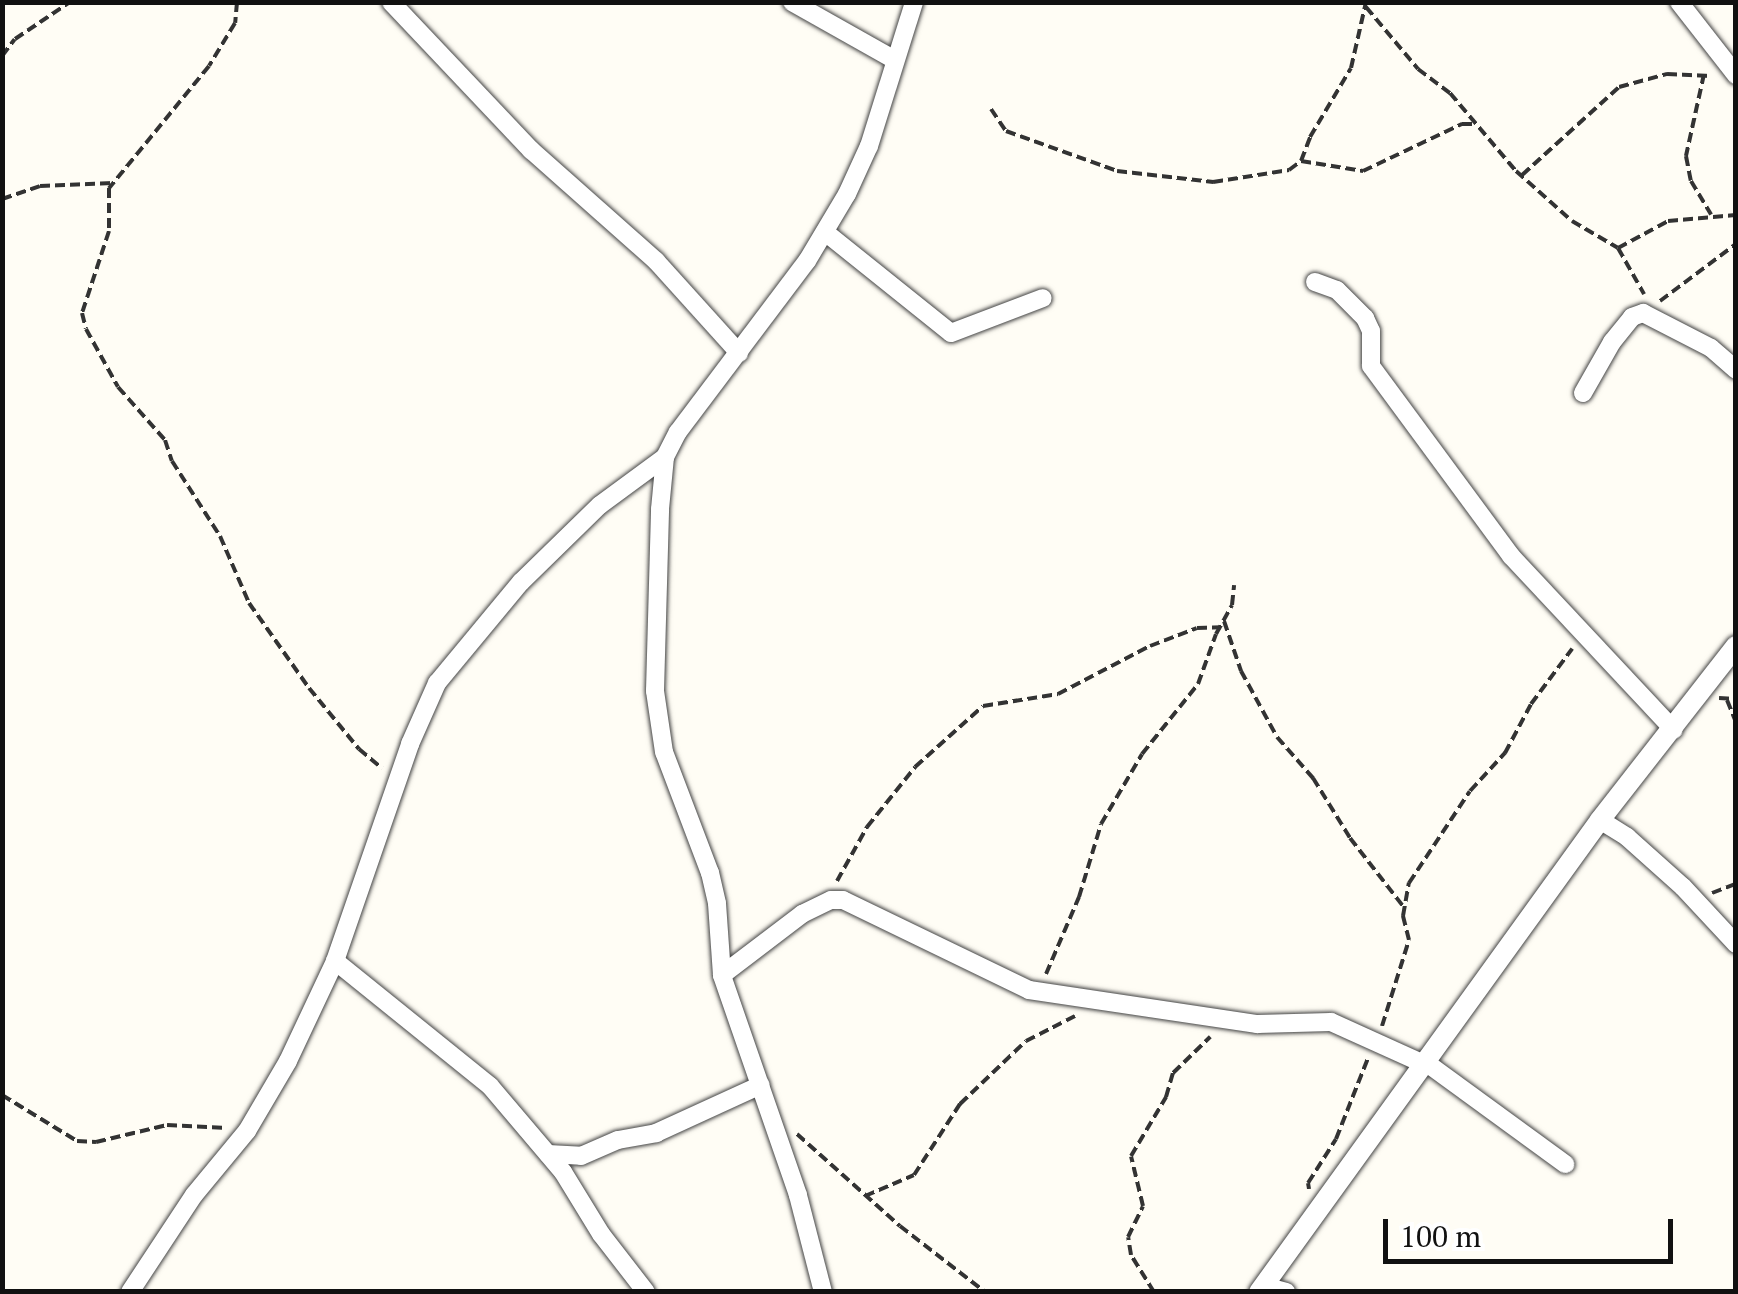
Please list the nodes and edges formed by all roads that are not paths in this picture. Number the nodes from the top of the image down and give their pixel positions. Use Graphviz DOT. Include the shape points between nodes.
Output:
graph roads {
  1 [pos="391,2"];
  2 [pos="792,2"];
  3 [pos="914,2"];
  4 [pos="1679,2"];
  5 [pos="894,60"];
  6 [pos="1736,75"];
  7 [pos="826,232"];
  8 [pos="1315,282"];
  9 [pos="1043,298"];
  10 [pos="739,352"];
  11 [pos="1736,370"];
  12 [pos="1583,392"];
  13 [pos="665,457"];
  14 [pos="1736,646"];
  15 [pos="1674,730"];
  16 [pos="1600,820"];
  17 [pos="1736,944"];
  18 [pos="335,961"];
  19 [pos="722,975"];
  20 [pos="1423,1062"];
  21 [pos="761,1085"];
  22 [pos="548,1154"];
  23 [pos="1565,1164"];
  24 [pos="1261,1289"];
  25 [pos="130,1292"];
  26 [pos="646,1292"];
  27 [pos="823,1292"];
  28 [pos="1286,1292"];
  1 -- 10 [label="street" via="531,150 656,261"];
  2 -- 5 [label="street"];
  3 -- 5 [label="street"];
  4 -- 6 [label="street"];
  5 -- 7 [label="street" via="869,146"];
  7 -- 9 [label="street" via="951,333"];
  7 -- 10 [label="street"];
  8 -- 15 [label="street" via="1337,290 1365,318 1371,366 1511,556"];
  10 -- 13 [label="street" via="694,406"];
  11 -- 12 [label="street" via="1711,348 1643,313 1612,342"];
  13 -- 18 [label="street" via="600,505 521,582 438,683"];
  13 -- 19 [label="street" via="654,622 657,709 673,781 718,903"];
  14 -- 15 [label="street"];
  15 -- 16 [label="street"];
  16 -- 17 [label="street" via="1683,887"];
  16 -- 20 [label="street"];
  18 -- 22 [label="street" via="490,1086"];
  18 -- 25 [label="street" via="246,1131"];
  19 -- 20 [label="street" via="831,900 853,904 1010,984 1223,1020 1289,1027 1331,1022"];
  19 -- 21 [label="street"];
  20 -- 23 [label="street"];
  20 -- 24 [label="street"];
  21 -- 22 [label="street" via="656,1133 581,1156"];
  21 -- 27 [label="street"];
  22 -- 26 [label="street"];
  24 -- 28 [label="street"];
}
